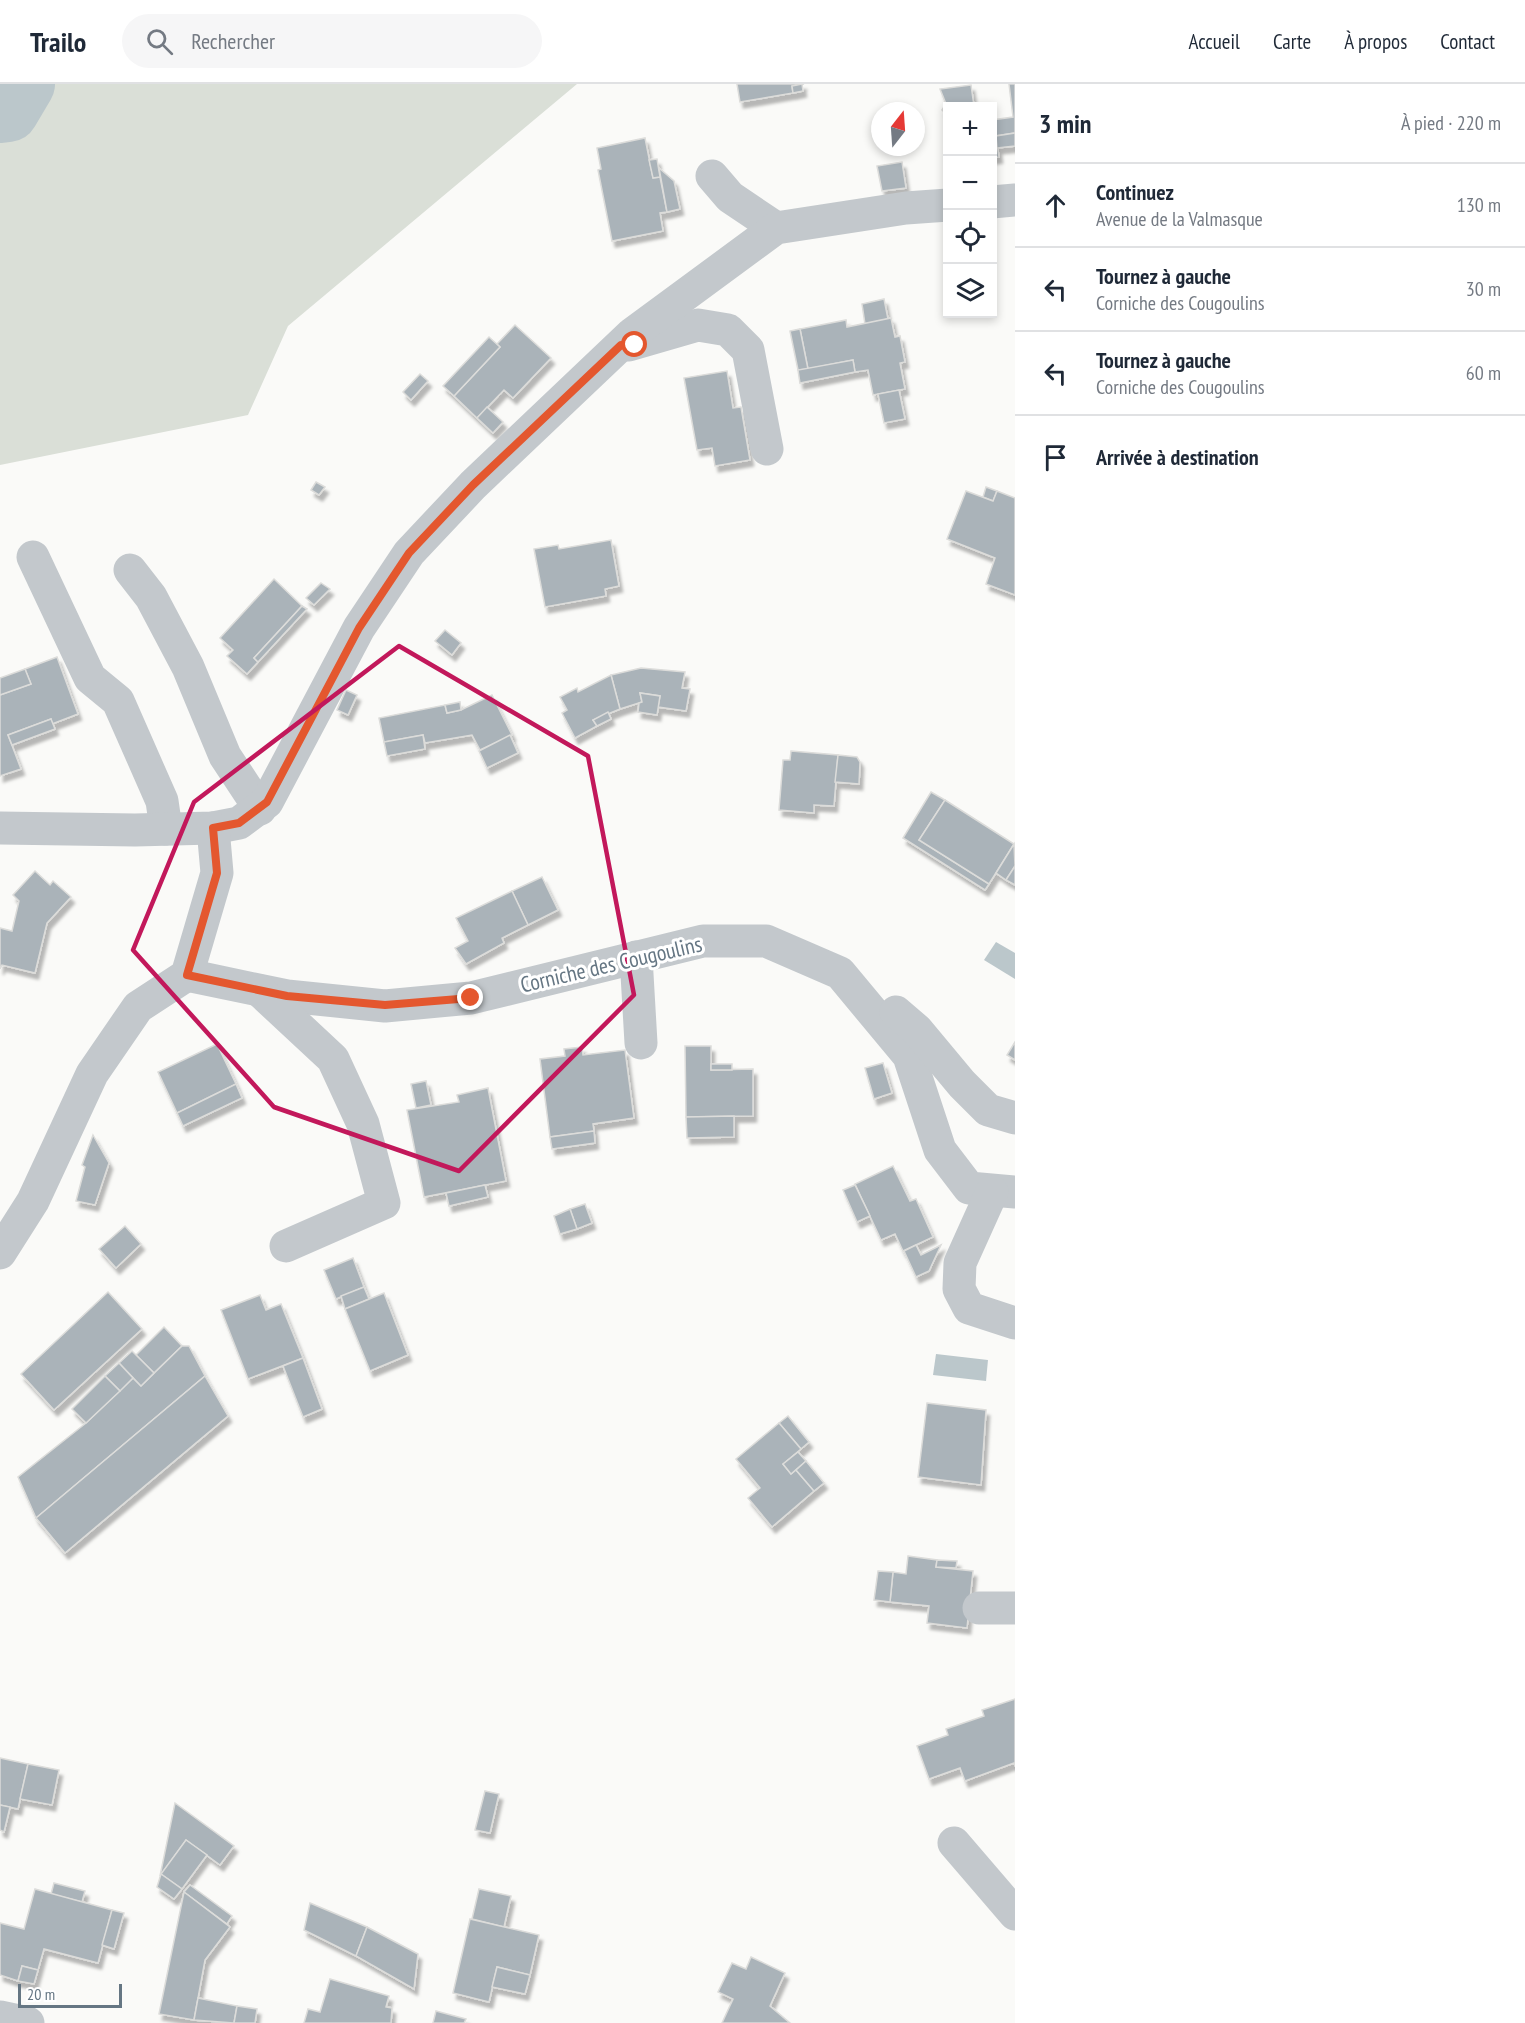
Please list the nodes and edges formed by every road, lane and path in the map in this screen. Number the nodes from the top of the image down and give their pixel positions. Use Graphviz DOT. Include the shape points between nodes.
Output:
graph roads {
  1 [pos="712,176"];
  2 [pos="1015,200"];
  3 [pos="997,202"];
  4 [pos="943,205"];
  5 [pos="776,228"];
  6 [pos="621,345"];
  7 [pos="767,449"];
  8 [pos="33,557"];
  9 [pos="130,570"];
  10 [pos="260,809"];
  11 [pos="0,828"];
  12 [pos="213,828"];
  13 [pos="166,829"];
  14 [pos="636,957"];
  15 [pos="187,975"];
  16 [pos="851,986"];
  17 [pos="260,991"];
  18 [pos="641,1044"];
  19 [pos="1015,1118"];
  20 [pos="1004,1192"];
  21 [pos="286,1246"];
  22 [pos="0,1253"];
  23 [pos="1015,1323"];
  24 [pos="979,1608"];
  25 [pos="1015,1608"];
  26 [pos="954,1843"];
  27 [pos="1015,1914"];
  28 [pos="0,2017"];
  29 [pos="28,2023"];
  1 -- 5 [label="street" via="730,197"];
  2 -- 3 [label="street"];
  4 -- 5 [label="street"];
  5 -- 6 [label="street"];
  6 -- 7 [label="street" via="635,345 698,325 728,330 748,350"];
  6 -- 10 [label="street" via="473,485 409,553 359,628"];
  8 -- 13 [label="street" via="90,678 118,701 162,801"];
  9 -- 10 [label="street" via="151,597 188,667 225,756"];
  10 -- 12 [label="street" via="239,823"];
  11 -- 13 [label="street"];
  12 -- 13 [label="street"];
  12 -- 15 [label="street" via="217,873"];
  14 -- 16 [label="street, Corniche des Cougoulins" via="703,941 766,941 840,973"];
  14 -- 17 [label="street, Corniche des Cougoulins" via="471,998 396,1005"];
  14 -- 18 [label="street"];
  15 -- 17 [label="street, Corniche des Cougoulins"];
  15 -- 22 [label="street" via="138,1007 92,1074 33,1201"];
  16 -- 19 [label="street" via="880,999 917,1030 988,1110"];
  16 -- 20 [label="street, Corniche des Cougoulins" via="909,1056 940,1150 969,1188"];
  17 -- 21 [label="street" via="333,1059 363,1124 384,1203"];
  20 -- 23 [label="street" via="960,1263 958,1289 969,1308"];
  24 -- 25 [label="street"];
  26 -- 27 [label="street"];
  28 -- 29 [label="street"];
}
